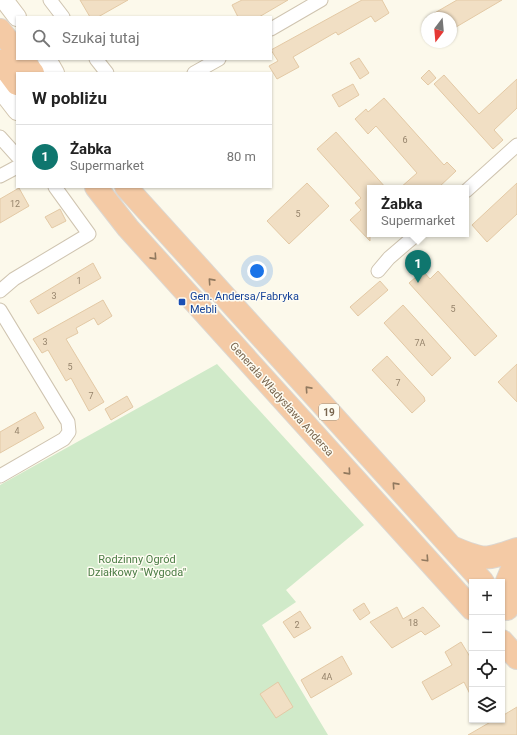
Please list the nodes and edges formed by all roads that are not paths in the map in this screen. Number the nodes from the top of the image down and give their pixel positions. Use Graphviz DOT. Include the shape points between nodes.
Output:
graph roads {
  1 [pos="4,0"];
  2 [pos="50,0"];
  3 [pos="321,0"];
  4 [pos="16,16"];
  5 [pos="62,16"];
  6 [pos="272,28"];
  7 [pos="0,30"];
  8 [pos="16,51"];
  9 [pos="23,60"];
  10 [pos="48,60"];
  11 [pos="97,60"];
  12 [pos="217,60"];
  13 [pos="0,61"];
  14 [pos="32,72"];
  15 [pos="55,72"];
  16 [pos="106,72"];
  17 [pos="196,72"];
  18 [pos="16,83"];
  19 [pos="0,90"];
  20 [pos="16,110"];
  21 [pos="0,137"];
  22 [pos="517,145"];
  23 [pos="16,155"];
  24 [pos="16,168"];
  25 [pos="0,176"];
  26 [pos="56,188"];
  27 [pos="86,188"];
  28 [pos="97,188"];
  29 [pos="127,188"];
  30 [pos="469,188"];
  31 [pos="128,228"];
  32 [pos="414,237"];
  33 [pos="378,271"];
  34 [pos="0,291"];
  35 [pos="0,310"];
  36 [pos="0,476"];
  37 [pos="451,547"];
  38 [pos="517,549"];
  39 [pos="517,557"];
  40 [pos="480,579"];
  41 [pos="469,606"];
  42 [pos="509,611"];
  43 [pos="505,644"];
  44 [pos="517,658"];
  1 -- 4 [label="main road"];
  2 -- 5 [label="street"];
  3 -- 6 [label="street"];
  7 -- 8 [label="highway"];
  9 -- 14 [label="highway"];
  10 -- 15 [label="main road"];
  11 -- 16 [label="street"];
  12 -- 17 [label="street"];
  13 -- 18 [label="highway"];
  19 -- 20 [label="main road"];
  21 -- 23 [label="street"];
  22 -- 30 [label="street"];
  24 -- 25 [label="street"];
  26 -- 34 [label="street" via="89,234 14,279"];
  27 -- 31 [label="highway"];
  28 -- 31 [label="highway, Generała Władysława Andersa / 19"];
  37 -- 29 [label="highway, 19, one-way"];
  31 -- 41 [label="highway, Generała Władysława Andersa / 19, one-way"];
  32 -- 33 [label="street"];
  35 -- 36 [label="street" via="68,422 69,432 64,440"];
  37 -- 38 [label="highway" via="485,559"];
  37 -- 40 [label="highway, 19"];
  39 -- 42 [label="highway" via="507,581"];
  43 -- 44 [label="highway"];
}
